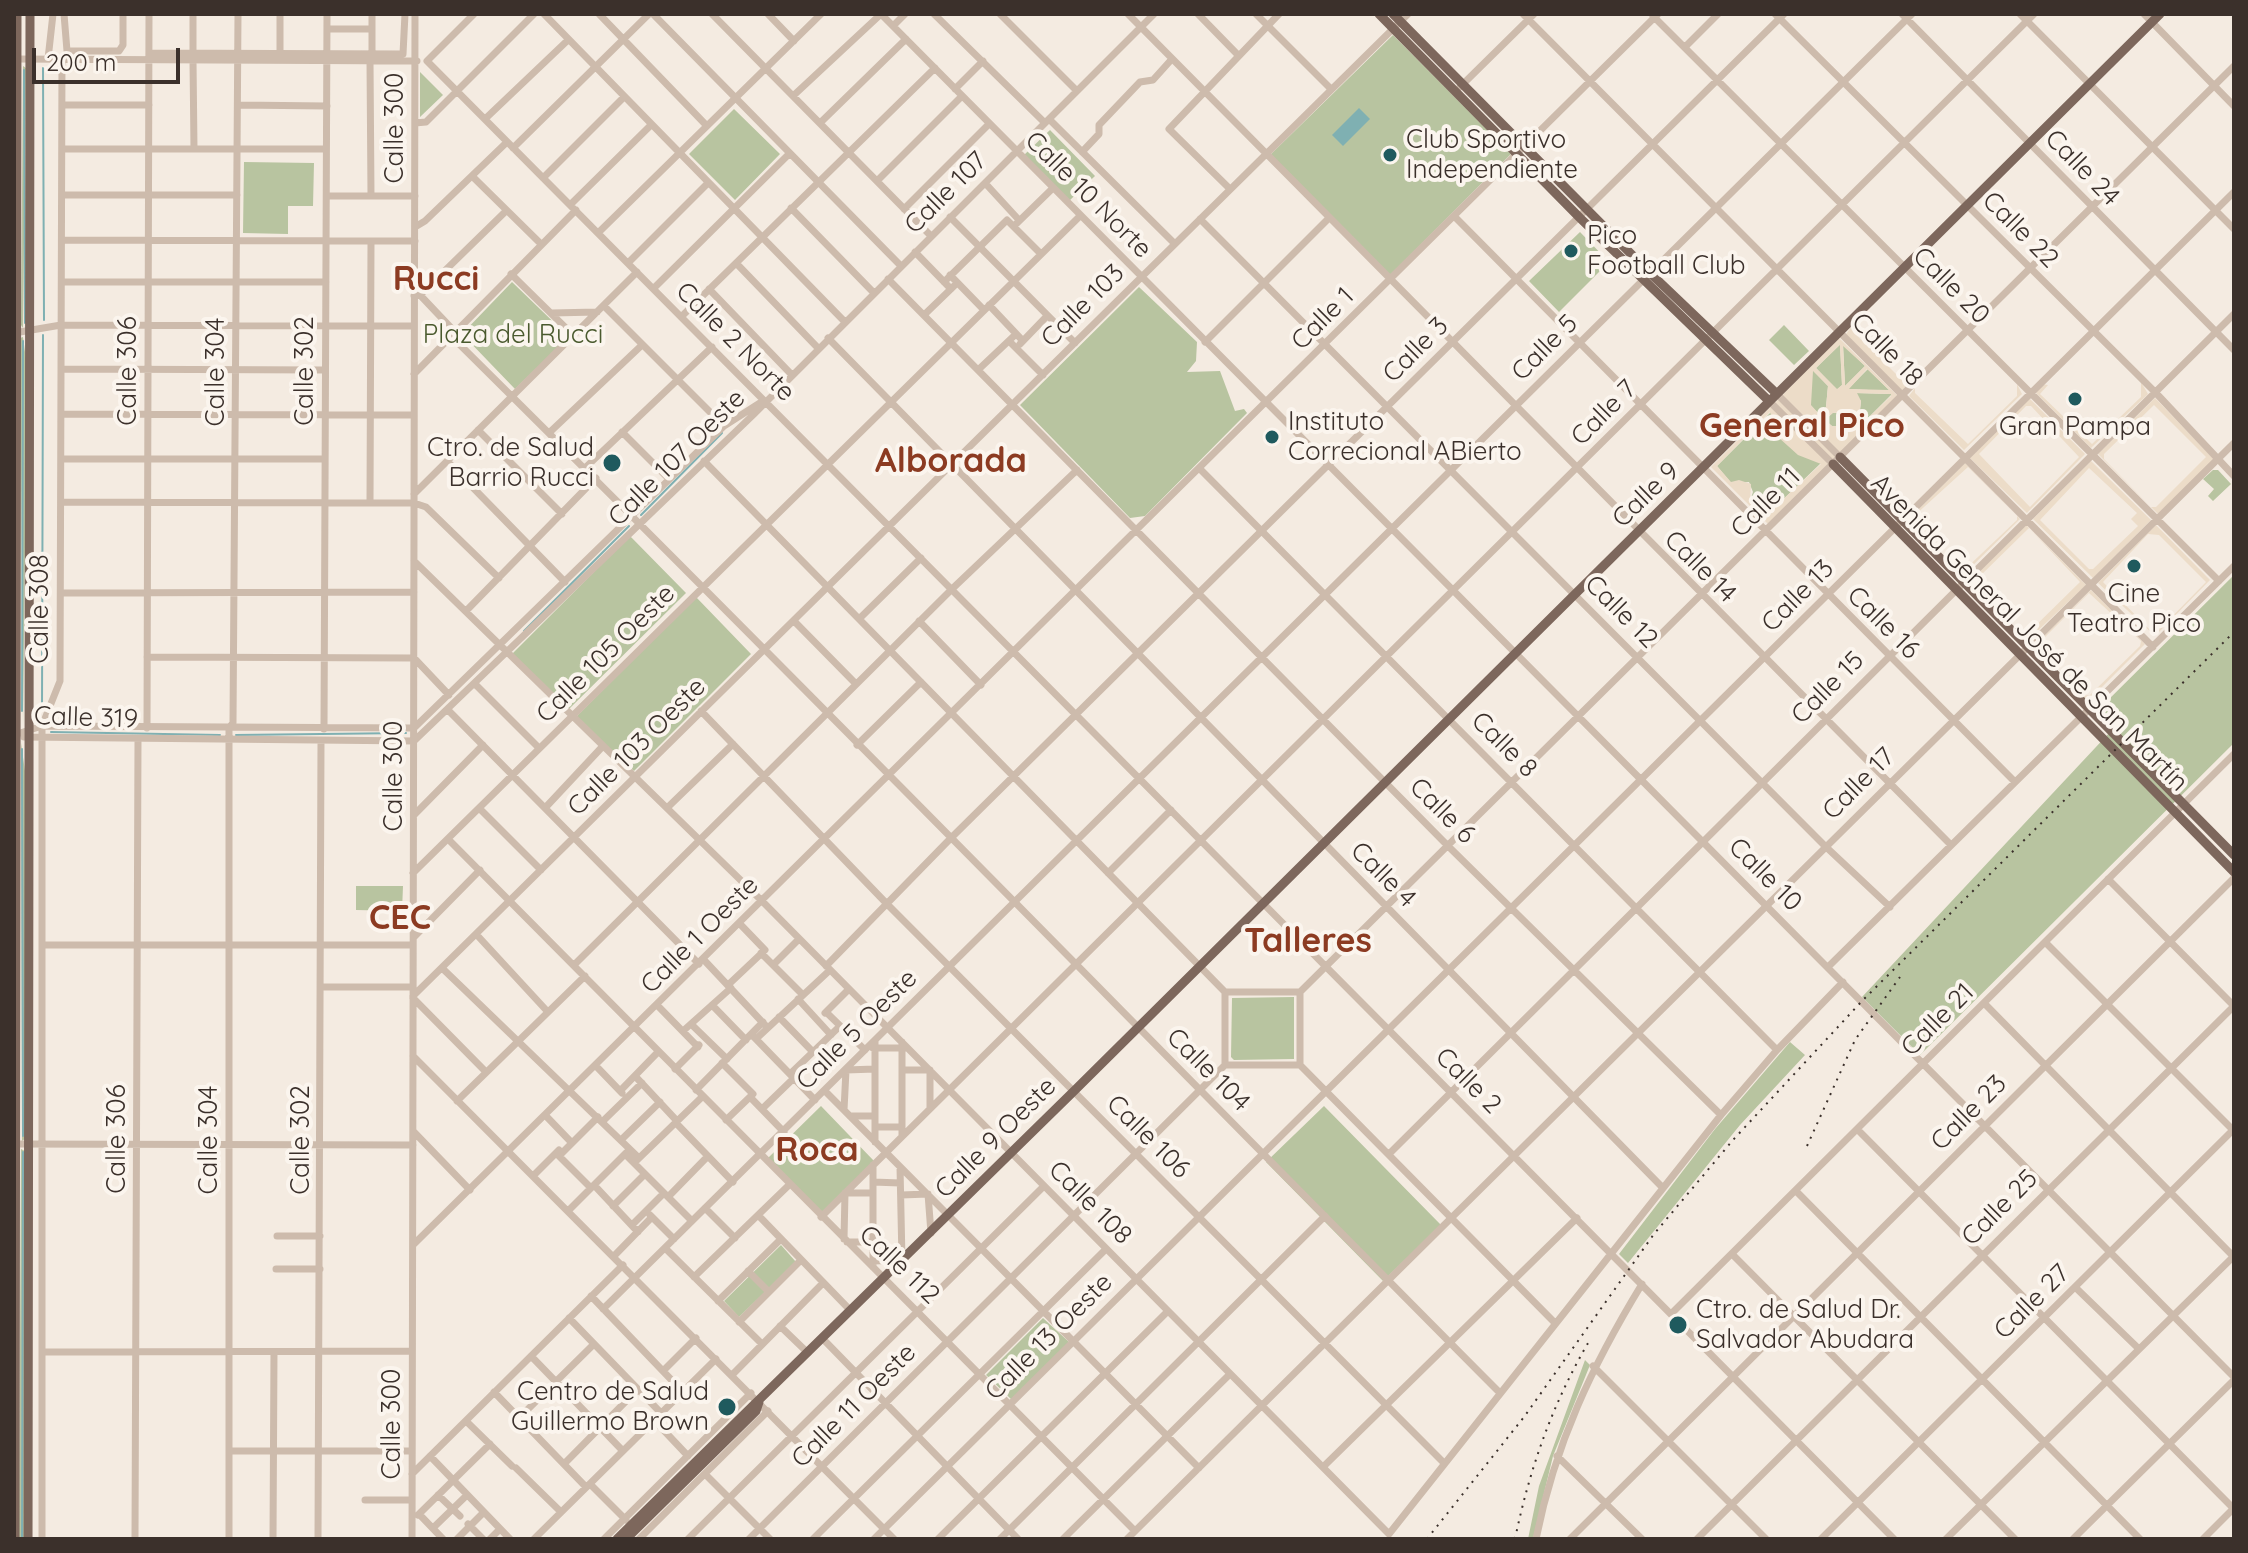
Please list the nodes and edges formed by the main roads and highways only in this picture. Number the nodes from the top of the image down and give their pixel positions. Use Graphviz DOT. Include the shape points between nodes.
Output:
graph roads {
  1 [pos="17,14"];
  2 [pos="30,14"];
  3 [pos="1379,14"];
  4 [pos="2160,14"];
  5 [pos="1398,20"];
  6 [pos="15,59"];
  7 [pos="1459,88"];
  8 [pos="1584,214"];
  9 [pos="15,333"];
  10 [pos="1773,398"];
  11 [pos="14,735"];
  12 [pos="2234,855"];
  13 [pos="2234,875"];
  14 [pos="1263,904"];
  15 [pos="15,1144"];
  16 [pos="636,1531"];
  17 [pos="15,1539"];
  18 [pos="28,1539"];
  19 [pos="617,1539"];
  20 [pos="626,1539"];
  1 -- 6 [label="main road"];
  2 -- 18 [label="main road"];
  3 -- 5 [label="main road"];
  4 -- 10 [label="main road, Calle 9"];
  5 -- 7 [label="main road"];
  6 -- 9 [label="main road"];
  7 -- 8 [label="main road, Avenida General José de San Martín" via="1525,148"];
  7 -- 8 [label="main road, Avenida General José de San Martín" via="1518,156"];
  8 -- 10 [label="main road, Avenida General José de San Martín"];
  9 -- 11 [label="main road"];
  10 -- 14 [label="main road, Calle 9"];
  11 -- 15 [label="main road"];
  12 -- 13 [label="main road, Avenida General José de San Martín" via="1901,518 1837,461 1895,528"];
  14 -- 16 [label="main road, Calle 9 Oeste" via="751,1406"];
  15 -- 17 [label="main road"];
  16 -- 19 [label="main road, Calle 9 Oeste"];
  16 -- 20 [label="main road, Calle 9 Oeste"];
}
